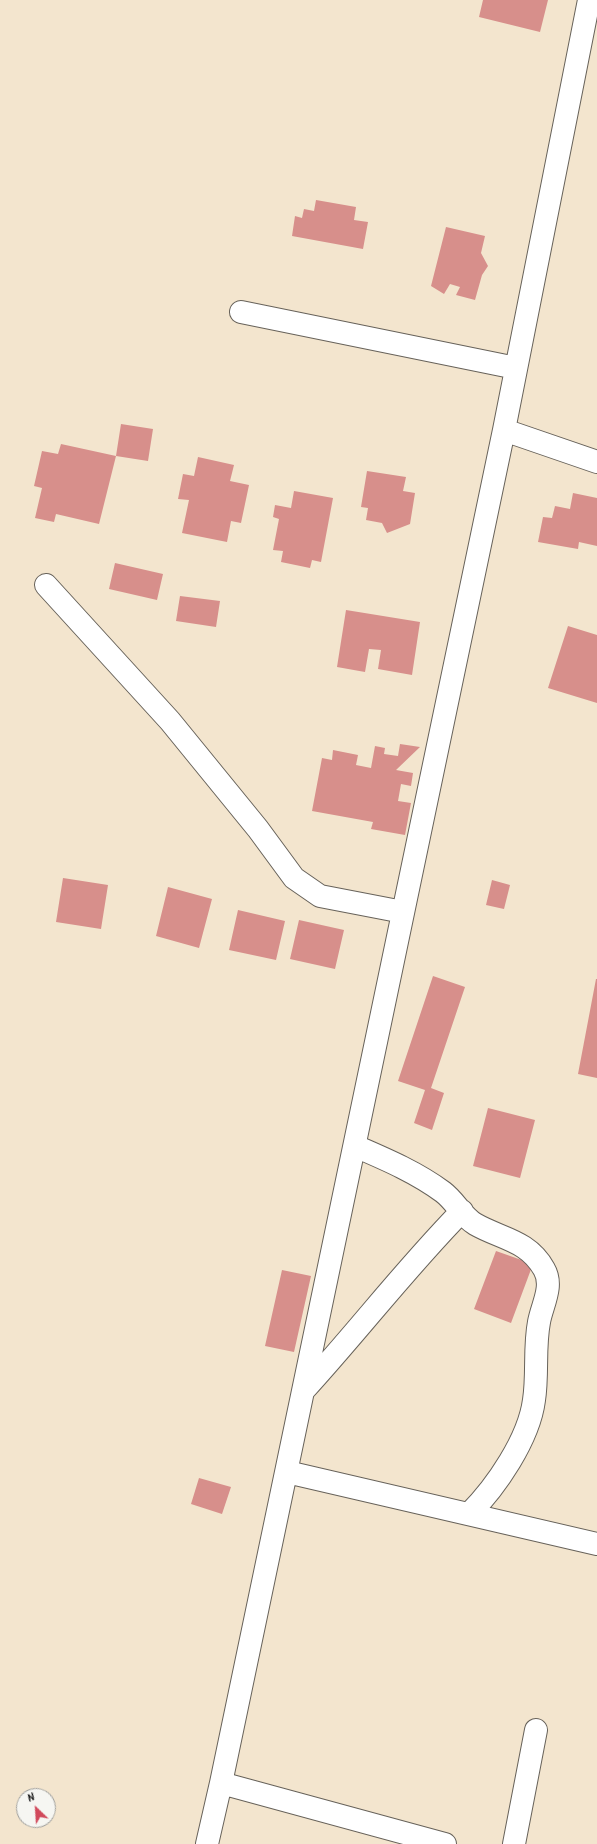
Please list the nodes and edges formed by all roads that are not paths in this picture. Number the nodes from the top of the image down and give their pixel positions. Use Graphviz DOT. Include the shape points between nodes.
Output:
graph roads {
  1 [pos="588,0"];
  2 [pos="241,312"];
  3 [pos="516,368"];
  4 [pos="504,430"];
  5 [pos="597,462"];
  6 [pos="46,585"];
  7 [pos="403,912"];
  8 [pos="355,1146"];
  9 [pos="462,1211"];
  10 [pos="304,1390"];
  11 [pos="287,1472"];
  12 [pos="469,1514"];
  13 [pos="597,1544"];
  14 [pos="536,1730"];
  15 [pos="221,1783"];
  16 [pos="207,1844"];
  17 [pos="445,1844"];
  18 [pos="514,1844"];
  1 -- 3 [label="street"];
  2 -- 3 [label="street"];
  3 -- 4 [label="street"];
  4 -- 5 [label="street"];
  4 -- 7 [label="street"];
  6 -- 7 [label="street" via="170,721 258,829 294,878 320,896"];
  7 -- 8 [label="street"];
  8 -- 9 [label="street" via="421,1178 444,1193"];
  8 -- 10 [label="street"];
  9 -- 10 [label="street" via="425,1249"];
  9 -- 12 [label="street" via="473,1222 489,1231 520,1243 540,1262 548,1280 546,1299 539,1322 534,1400 526,1432 494,1485"];
  10 -- 11 [label="street"];
  11 -- 12 [label="street"];
  11 -- 15 [label="street"];
  12 -- 13 [label="street"];
  14 -- 18 [label="street"];
  15 -- 16 [label="street"];
  15 -- 17 [label="street"];
}
